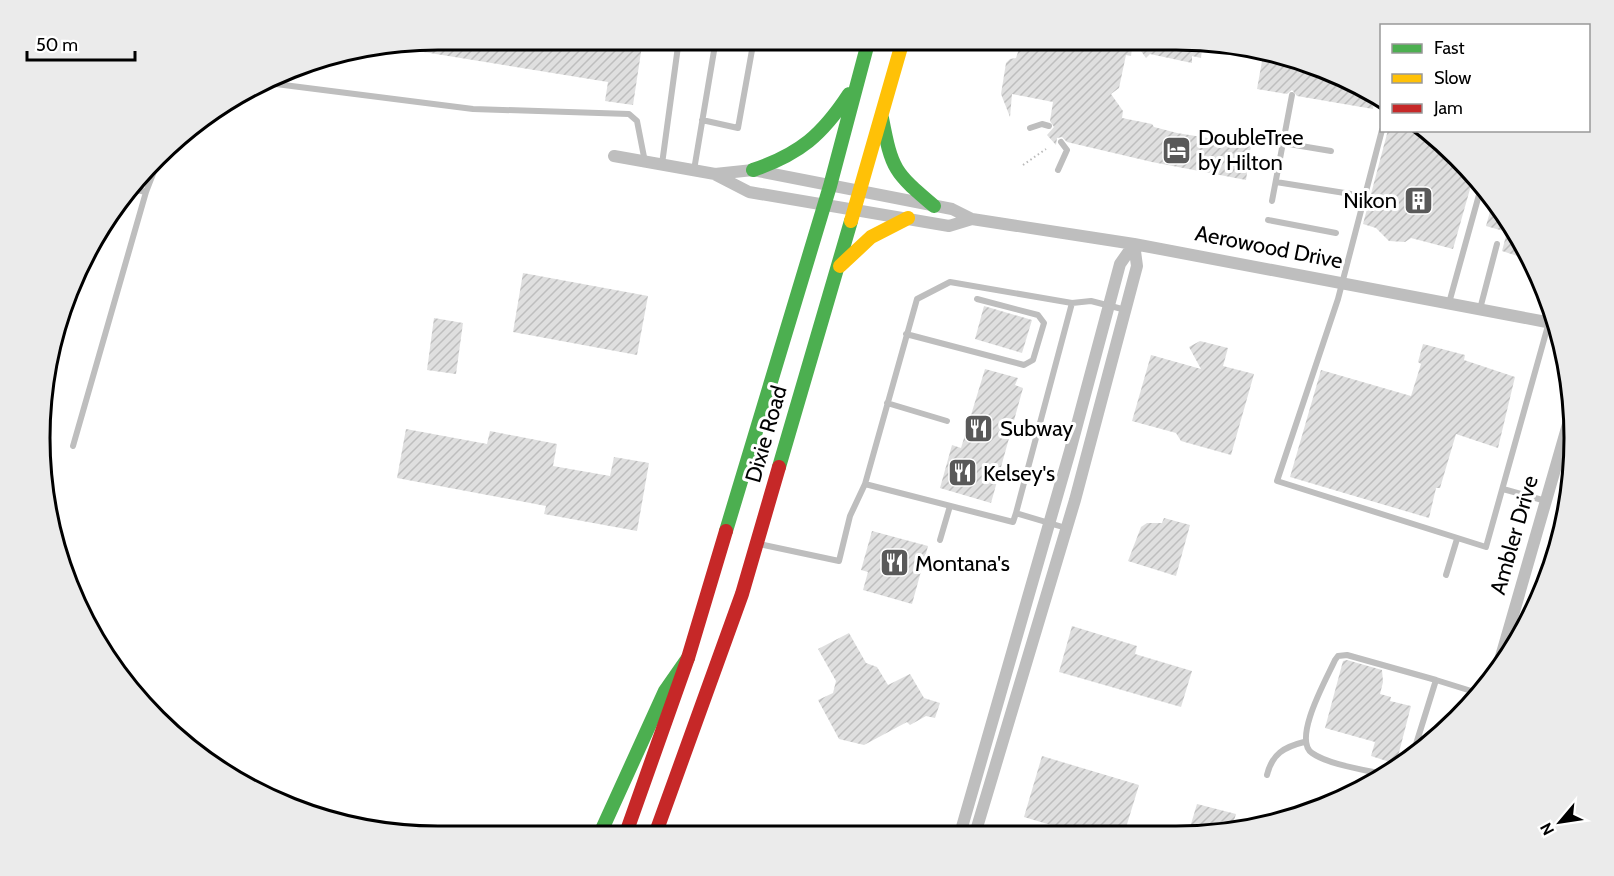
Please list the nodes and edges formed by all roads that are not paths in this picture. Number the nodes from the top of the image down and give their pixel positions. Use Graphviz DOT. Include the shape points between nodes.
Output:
graph roads {
  1 [pos="678,50"];
  2 [pos="714,50"];
  3 [pos="752,50"];
  4 [pos="866,50"];
  5 [pos="900,50"];
  6 [pos="856,83"];
  7 [pos="278,84"];
  8 [pos="1292,95"];
  9 [pos="881,115"];
  10 [pos="702,120"];
  11 [pos="1049,126"];
  12 [pos="1030,128"];
  13 [pos="1381,132"];
  14 [pos="1061,142"];
  15 [pos="1283,143"];
  16 [pos="1330,152"];
  17 [pos="614,156"];
  18 [pos="645,162"];
  19 [pos="662,165"];
  20 [pos="694,170"];
  21 [pos="753,170"];
  22 [pos="1058,170"];
  23 [pos="153,174"];
  24 [pos="715,174"];
  25 [pos="1276,182"];
  26 [pos="830,186"];
  27 [pos="139,190"];
  28 [pos="146,192"];
  29 [pos="860,192"];
  30 [pos="1351,194"];
  31 [pos="1479,195"];
  32 [pos="1272,201"];
  33 [pos="824,205"];
  34 [pos="934,206"];
  35 [pos="855,210"];
  36 [pos="908,218"];
  37 [pos="972,219"];
  38 [pos="1268,220"];
  39 [pos="1336,233"];
  40 [pos="1497,243"];
  41 [pos="1134,244"];
  42 [pos="836,271"];
  43 [pos="1342,282"];
  44 [pos="977,298"];
  45 [pos="1072,303"];
  46 [pos="1449,303"];
  47 [pos="1109,306"];
  48 [pos="1480,309"];
  49 [pos="1126,310"];
  50 [pos="1547,322"];
  51 [pos="1550,333"];
  52 [pos="906,334"];
  53 [pos="888,403"];
  54 [pos="947,421"];
  55 [pos="1564,438"];
  56 [pos="74,446"];
  57 [pos="865,484"];
  58 [pos="1503,489"];
  59 [pos="1546,501"];
  60 [pos="950,506"];
  61 [pos="1016,513"];
  62 [pos="1048,523"];
  63 [pos="1067,528"];
  64 [pos="1457,539"];
  65 [pos="940,540"];
  66 [pos="757,544"];
  67 [pos="1446,574"];
  68 [pos="1505,643"];
  69 [pos="688,658"];
  70 [pos="1007,666"];
  71 [pos="1023,672"];
  72 [pos="1436,680"];
  73 [pos="1471,691"];
  74 [pos="1304,742"];
  75 [pos="1416,743"];
  76 [pos="1374,772"];
  77 [pos="1267,775"];
  78 [pos="964,815"];
  79 [pos="979,820"];
  80 [pos="604,826"];
  81 [pos="628,826"];
  82 [pos="658,826"];
  83 [pos="962,826"];
  84 [pos="977,826"];
  1 -- 19 [label="lane"];
  2 -- 10 [label="lane"];
  3 -- 10 [label="lane" via="738,128"];
  4 -- 6 [label="main road, Dixie Road"];
  5 -- 9 [label="main road, Dixie Road"];
  6 -- 21 [label="main road" via="807,147"];
  6 -- 26 [label="main road, Dixie Road"];
  7 -- 18 [label="lane" via="473,109 629,114 638,121"];
  8 -- 15 [label="lane"];
  9 -- 29 [label="main road, Dixie Road"];
  9 -- 34 [label="main road" via="889,156 900,177"];
  10 -- 20 [label="lane"];
  11 -- 12 [label="lane"];
  13 -- 43 [label="lane"];
  14 -- 22 [label="lane" via="1066,150"];
  15 -- 16 [label="lane"];
  15 -- 25 [label="lane"];
  17 -- 18 [label="street, Aerowood Drive"];
  18 -- 19 [label="street, Aerowood Drive"];
  19 -- 20 [label="street, Aerowood Drive"];
  20 -- 24 [label="street, Aerowood Drive"];
  21 -- 24 [label="street, Aerowood Drive"];
  21 -- 26 [label="street, Aerowood Drive"];
  23 -- 28 [label="lane"];
  24 -- 33 [label="street, Aerowood Drive" via="749,192"];
  25 -- 30 [label="lane"];
  25 -- 32 [label="lane"];
  26 -- 29 [label="street, Aerowood Drive"];
  26 -- 33 [label="main road, Dixie Road"];
  27 -- 28 [label="lane"];
  28 -- 56 [label="lane"];
  29 -- 34 [label="street, Aerowood Drive"];
  29 -- 35 [label="main road, Dixie Road"];
  31 -- 46 [label="lane"];
  33 -- 35 [label="street, Aerowood Drive"];
  33 -- 69 [label="main road, Dixie Road"];
  34 -- 37 [label="street, Aerowood Drive"];
  35 -- 36 [label="street, Aerowood Drive"];
  35 -- 42 [label="main road, Dixie Road"];
  36 -- 37 [label="street, Aerowood Drive" via="949,226"];
  36 -- 42 [label="main road" via="861,242"];
  37 -- 41 [label="street, Aerowood Drive"];
  38 -- 39 [label="lane"];
  40 -- 48 [label="lane"];
  41 -- 43 [label="street, Aerowood Drive"];
  41 -- 47 [label="street" via="1120,264"];
  41 -- 49 [label="street" via="1137,266"];
  42 -- 66 [label="main road, Dixie Road"];
  43 -- 46 [label="street, Aerowood Drive"];
  43 -- 64 [label="lane" via="1277,481"];
  44 -- 52 [label="lane" via="1038,315 1044,323 1033,360 1024,365"];
  45 -- 47 [label="lane" via="1091,301"];
  45 -- 52 [label="lane" via="950,282 916,299"];
  45 -- 61 [label="lane"];
  46 -- 48 [label="street, Aerowood Drive"];
  47 -- 49 [label="lane"];
  47 -- 62 [label="street"];
  48 -- 50 [label="street, Aerowood Drive"];
  49 -- 63 [label="street"];
  51 -- 58 [label="lane"];
  52 -- 53 [label="lane"];
  53 -- 54 [label="lane"];
  53 -- 57 [label="lane"];
  55 -- 59 [label="street, Ambler Drive"];
  57 -- 60 [label="lane"];
  57 -- 66 [label="lane" via="850,516 839,561"];
  58 -- 59 [label="lane"];
  58 -- 64 [label="lane" via="1486,547"];
  59 -- 68 [label="street, Ambler Drive"];
  60 -- 61 [label="lane" via="1013,522"];
  60 -- 65 [label="lane"];
  61 -- 62 [label="lane"];
  62 -- 63 [label="lane"];
  62 -- 70 [label="street"];
  63 -- 71 [label="street"];
  64 -- 67 [label="lane"];
  66 -- 82 [label="main road, Dixie Road"];
  69 -- 80 [label="main road" via="665,691"];
  69 -- 81 [label="main road, Dixie Road"];
  70 -- 71 [label="lane"];
  70 -- 78 [label="street"];
  71 -- 79 [label="street"];
  72 -- 73 [label="lane"];
  72 -- 74 [label="lane" via="1347,655 1338,656 1308,721"];
  72 -- 75 [label="lane"];
  74 -- 76 [label="lane" via="1322,758"];
  74 -- 77 [label="lane" via="1278,752"];
  78 -- 79 [label="lane"];
  78 -- 83 [label="street"];
  79 -- 84 [label="street"];
}
